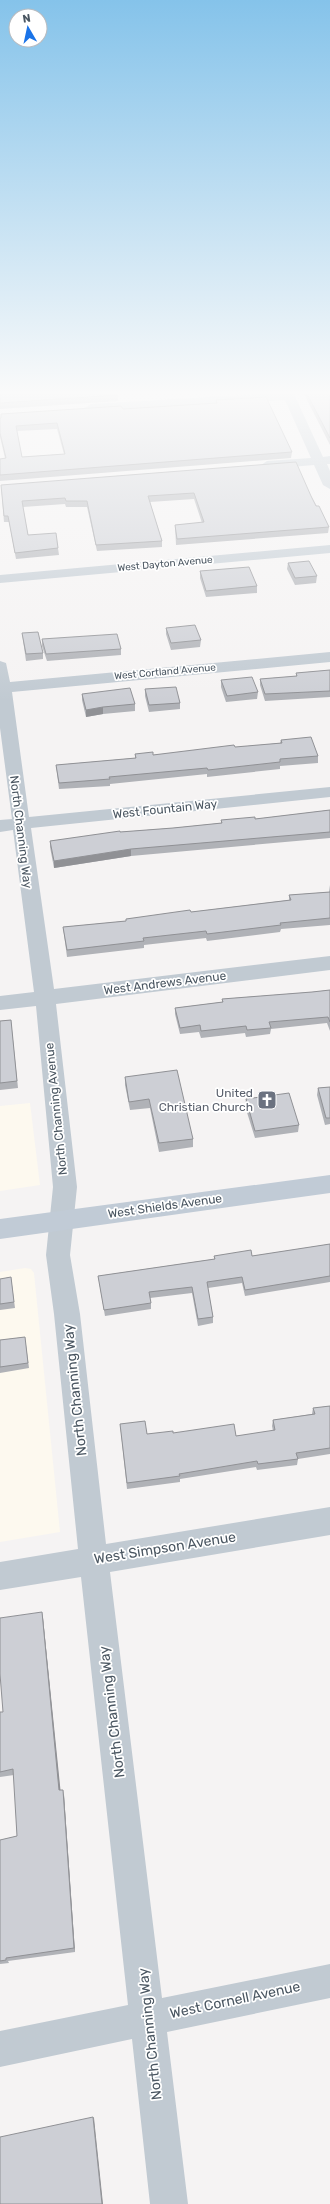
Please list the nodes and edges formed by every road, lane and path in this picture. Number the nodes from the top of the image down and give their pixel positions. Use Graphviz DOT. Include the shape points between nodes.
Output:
graph roads {
  1 [pos="330,549"];
  2 [pos="0,579"];
  3 [pos="330,657"];
  4 [pos="0,666"];
  5 [pos="1,688"];
  6 [pos="330,792"];
  7 [pos="21,824"];
  8 [pos="0,826"];
  9 [pos="330,963"];
  10 [pos="45,998"];
  11 [pos="0,1003"];
  12 [pos="330,1184"];
  13 [pos="61,1220"];
  14 [pos="0,1228"];
  15 [pos="330,1521"];
  16 [pos="94,1560"];
  17 [pos="0,1576"];
  18 [pos="330,1981"];
  19 [pos="149,2018"];
  20 [pos="0,2049"];
  21 [pos="169,2204"];
  1 -- 2 [label="street, West Dayton Avenue"];
  3 -- 5 [label="street, West Cortland Avenue"];
  4 -- 5 [label="street, North Channing Way"];
  5 -- 7 [label="street, North Channing Way"];
  6 -- 7 [label="street, West Fountain Way"];
  7 -- 8 [label="street, West Fountain Way"];
  7 -- 10 [label="street, North Channing Way"];
  9 -- 10 [label="street, West Andrews Avenue"];
  10 -- 11 [label="street, West Andrews Avenue"];
  10 -- 13 [label="street, North Channing Avenue" via="64,1186"];
  12 -- 13 [label="main road, West Shields Avenue"];
  13 -- 14 [label="main road, West Shields Avenue"];
  13 -- 16 [label="street, North Channing Way" via="58,1255 67,1314"];
  15 -- 16 [label="street, West Simpson Avenue"];
  16 -- 17 [label="street, West Simpson Avenue"];
  16 -- 19 [label="street, North Channing Way"];
  18 -- 19 [label="street, West Cornell Avenue"];
  19 -- 20 [label="street, West Cornell Avenue"];
  19 -- 21 [label="street, North Channing Way"];
}
